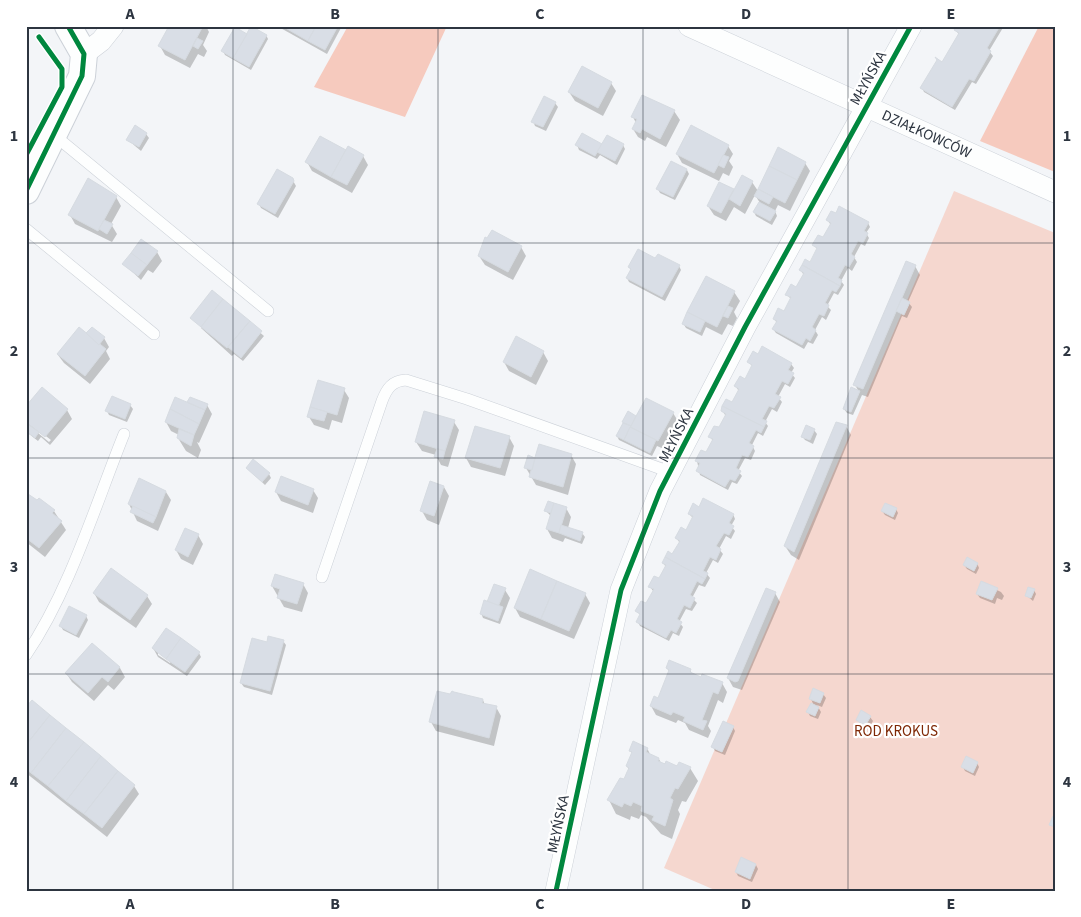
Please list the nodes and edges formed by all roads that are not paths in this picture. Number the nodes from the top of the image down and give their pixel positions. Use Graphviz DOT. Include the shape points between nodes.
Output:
graph roads {
  1 [pos="68,26"];
  2 [pos="113,26"];
  3 [pos="689,26"];
  4 [pos="911,26"];
  5 [pos="84,54"];
  6 [pos="866,108"];
  7 [pos="54,135"];
  8 [pos="26,191"];
  9 [pos="1055,192"];
  10 [pos="26,229"];
  11 [pos="268,311"];
  12 [pos="154,334"];
  13 [pos="124,434"];
  14 [pos="670,472"];
  15 [pos="322,577"];
  16 [pos="26,655"];
  17 [pos="556,891"];
  1 -- 5 [label="street"];
  2 -- 5 [label="street"];
  3 -- 6 [label="street, DZIAŁKOWCÓW"];
  4 -- 6 [label="street, MŁYŃSKA"];
  5 -- 7 [label="street" via="82,76"];
  6 -- 9 [label="street, DZIAŁKOWCÓW"];
  6 -- 14 [label="street, MŁYŃSKA" via="745,327"];
  7 -- 8 [label="street"];
  7 -- 11 [label="lane"];
  10 -- 12 [label="lane"];
  13 -- 16 [label="lane" via="71,566 41,633"];
  14 -- 15 [label="lane" via="467,399 406,380 398,381 392,383 382,400"];
  14 -- 17 [label="street, MŁYŃSKA" via="621,590"];
}
